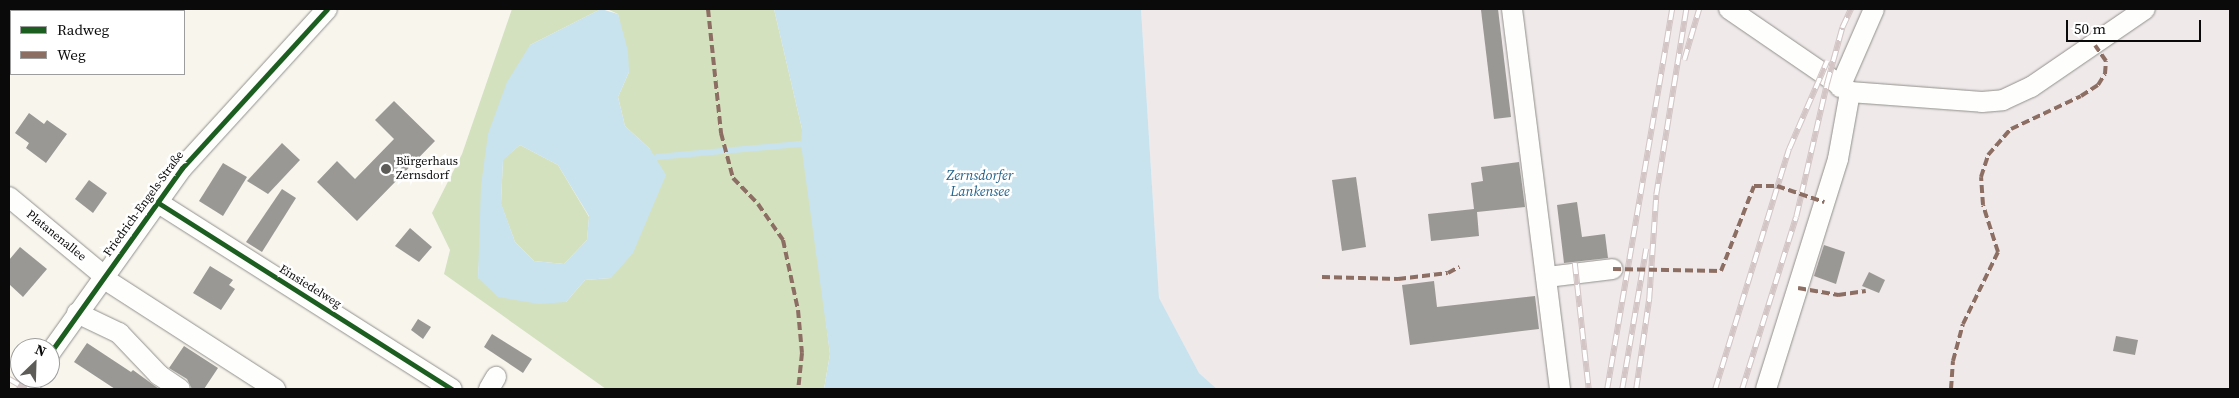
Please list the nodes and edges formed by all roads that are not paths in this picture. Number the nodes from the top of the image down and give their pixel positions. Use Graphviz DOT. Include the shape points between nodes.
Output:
graph roads {
  1 [pos="326,9"];
  2 [pos="1512,9"];
  3 [pos="1729,9"];
  4 [pos="1874,9"];
  5 [pos="2144,9"];
  6 [pos="1845,89"];
  7 [pos="9,197"];
  8 [pos="157,202"];
  9 [pos="1613,269"];
  10 [pos="103,277"];
  11 [pos="1547,277"];
  12 [pos="78,313"];
  13 [pos="60,339"];
  14 [pos="180,389"];
  15 [pos="274,389"];
  16 [pos="452,389"];
  17 [pos="1560,389"];
  18 [pos="1766,389"];
  1 -- 8 [label="street, Friedrich-Engels-Straße" via="208,136"];
  2 -- 11 [label="street"];
  3 -- 6 [label="street"];
  4 -- 6 [label="street"];
  5 -- 6 [label="street" via="2060,69 2003,100 1943,100"];
  6 -- 18 [label="street" via="1838,159"];
  7 -- 10 [label="street, Platanenallee"];
  8 -- 10 [label="street, Friedrich-Engels-Straße"];
  8 -- 16 [label="street, Einsiedelweg"];
  9 -- 11 [label="street"];
  10 -- 12 [label="street, Friedrich-Engels-Straße"];
  10 -- 15 [label="street, Platanenallee"];
  11 -- 17 [label="street"];
  12 -- 13 [label="street, Friedrich-Engels-Straße"];
  12 -- 14 [label="street" via="119,333 159,375"];
}
